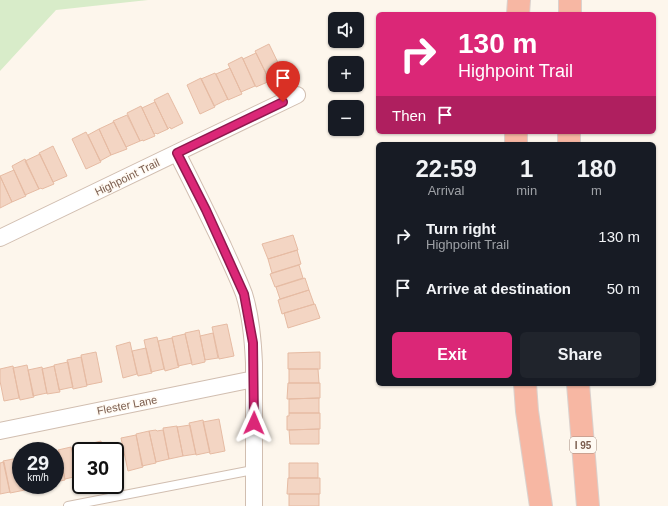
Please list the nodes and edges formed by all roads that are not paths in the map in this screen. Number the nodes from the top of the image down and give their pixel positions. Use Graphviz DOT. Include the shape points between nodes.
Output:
graph roads {
  1 [pos="519,0"];
  2 [pos="570,0"];
  3 [pos="518,12"];
  4 [pos="570,12"];
  5 [pos="297,95"];
  6 [pos="177,153"];
  7 [pos="0,238"];
  8 [pos="254,379"];
  9 [pos="525,386"];
  10 [pos="578,386"];
  11 [pos="0,431"];
  12 [pos="253,470"];
  13 [pos="68,506"];
  14 [pos="254,506"];
  15 [pos="541,506"];
  16 [pos="588,506"];
  1 -- 3 [label="highway"];
  2 -- 4 [label="highway"];
  5 -- 6 [label="street, Highpoint Trail"];
  6 -- 7 [label="street, Highpoint Trail"];
  6 -- 8 [label="street" via="244,294 253,343"];
  8 -- 11 [label="street, Flester Lane"];
  8 -- 12 [label="street"];
  9 -- 15 [label="highway"];
  10 -- 16 [label="highway, I 95"];
  12 -- 13 [label="lane"];
  12 -- 14 [label="street"];
}
